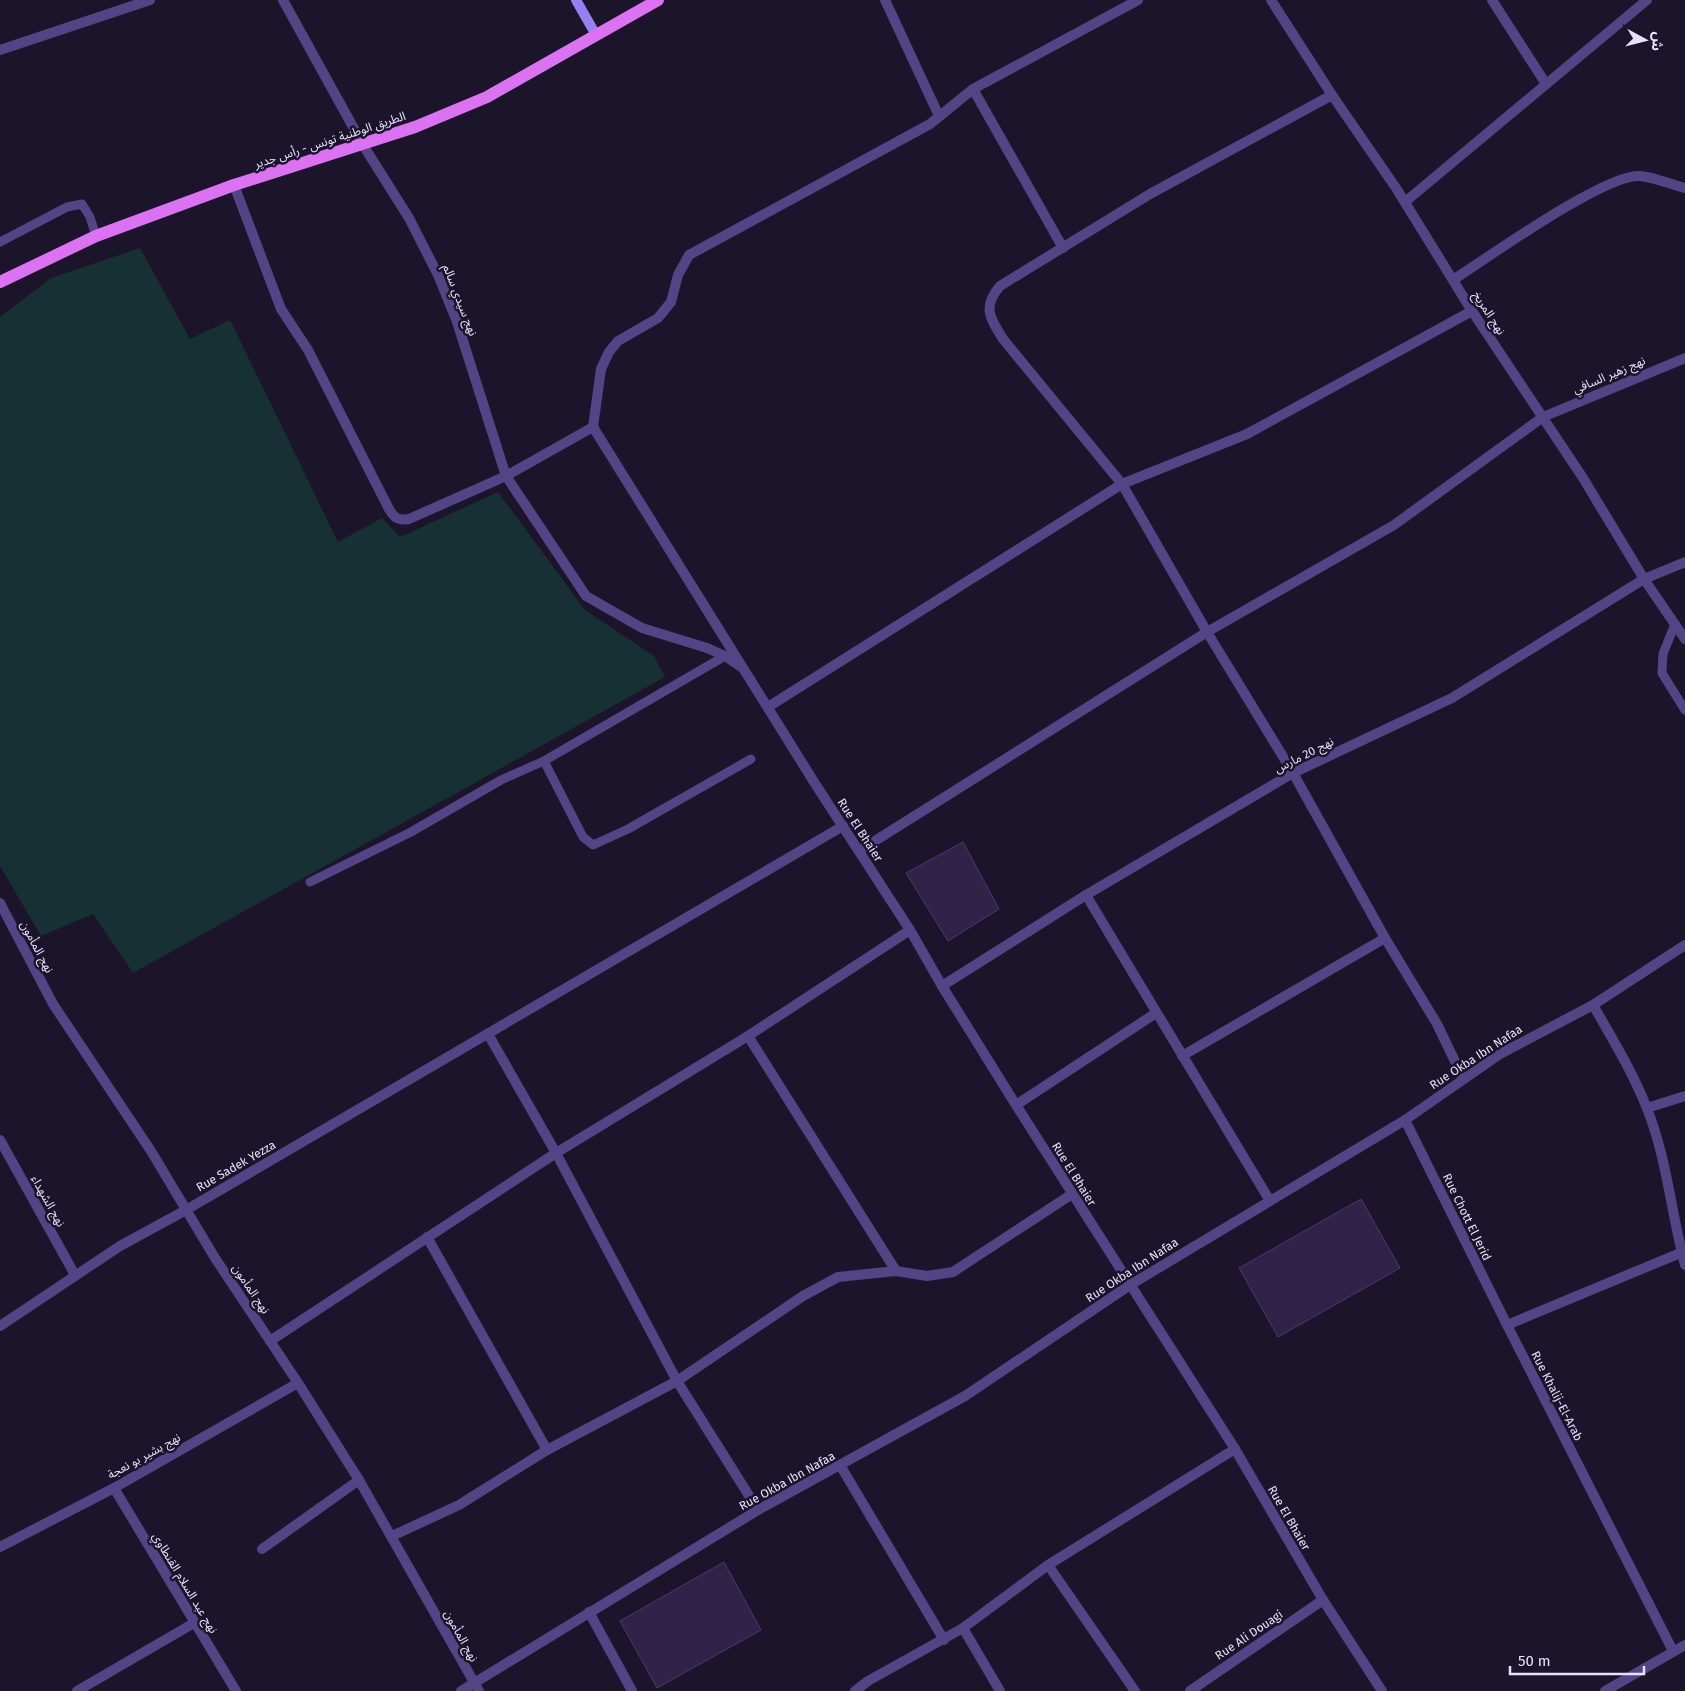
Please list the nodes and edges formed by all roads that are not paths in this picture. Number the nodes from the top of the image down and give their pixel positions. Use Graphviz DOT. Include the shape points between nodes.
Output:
graph roads {
  1 [pos="150,0"];
  2 [pos="283,0"];
  3 [pos="576,0"];
  4 [pos="658,0"];
  5 [pos="885,0"];
  6 [pos="1138,0"];
  7 [pos="1271,0"];
  8 [pos="1492,0"];
  9 [pos="1647,0"];
  10 [pos="116,5"];
  11 [pos="596,35"];
  12 [pos="0,50"];
  13 [pos="1546,84"];
  14 [pos="973,88"];
  15 [pos="1332,95"];
  16 [pos="940,116"];
  17 [pos="363,145"];
  18 [pos="234,185"];
  19 [pos="1685,188"];
  20 [pos="1405,202"];
  21 [pos="96,236"];
  22 [pos="0,242"];
  23 [pos="1063,248"];
  24 [pos="1453,280"];
  25 [pos="0,281"];
  26 [pos="1472,311"];
  27 [pos="1685,358"];
  28 [pos="1543,417"];
  29 [pos="593,426"];
  30 [pos="506,476"];
  31 [pos="1122,484"];
  32 [pos="1685,562"];
  33 [pos="1644,579"];
  34 [pos="1675,624"];
  35 [pos="1207,632"];
  36 [pos="1685,639"];
  37 [pos="725,656"];
  38 [pos="746,670"];
  39 [pos="768,707"];
  40 [pos="1685,710"];
  41 [pos="751,759"];
  42 [pos="544,761"];
  43 [pos="1293,773"];
  44 [pos="843,826"];
  45 [pos="858,851"];
  46 [pos="310,882"];
  47 [pos="1086,895"];
  48 [pos="1,909"];
  49 [pos="910,930"];
  50 [pos="1385,938"];
  51 [pos="1685,945"];
  52 [pos="942,986"];
  53 [pos="1593,1005"];
  54 [pos="1156,1013"];
  55 [pos="488,1034"];
  56 [pos="748,1036"];
  57 [pos="1182,1056"];
  58 [pos="1463,1078"];
  59 [pos="1685,1096"];
  60 [pos="1016,1105"];
  61 [pos="1647,1108"];
  62 [pos="1405,1120"];
  63 [pos="0,1140"];
  64 [pos="556,1153"];
  65 [pos="1072,1194"];
  66 [pos="1270,1202"];
  67 [pos="186,1210"];
  68 [pos="427,1236"];
  69 [pos="1683,1251"];
  70 [pos="1685,1265"];
  71 [pos="896,1271"];
  72 [pos="75,1275"];
  73 [pos="1130,1285"];
  74 [pos="1507,1325"];
  75 [pos="0,1326"];
  76 [pos="270,1341"];
  77 [pos="677,1381"];
  78 [pos="298,1383"];
  79 [pos="1235,1449"];
  80 [pos="546,1450"];
  81 [pos="840,1465"];
  82 [pos="359,1480"];
  83 [pos="114,1488"];
  84 [pos="758,1510"];
  85 [pos="392,1536"];
  86 [pos="0,1547"];
  87 [pos="262,1549"];
  88 [pos="1048,1565"];
  89 [pos="1323,1600"];
  90 [pos="589,1612"];
  91 [pos="194,1623"];
  92 [pos="963,1628"];
  93 [pos="944,1640"];
  94 [pos="1685,1645"];
  95 [pos="1673,1651"];
  96 [pos="476,1687"];
  97 [pos="77,1691"];
  98 [pos="236,1691"];
  99 [pos="461,1691"];
  100 [pos="632,1691"];
  101 [pos="854,1691"];
  102 [pos="1000,1691"];
  103 [pos="1135,1691"];
  104 [pos="1190,1691"];
  105 [pos="1382,1691"];
  106 [pos="1605,1691"];
  1 -- 10 [label="street"];
  2 -- 17 [label="street, نهج سيدي سالم"];
  3 -- 11 [label="main road"];
  4 -- 11 [label="main road, الطريق الوطنية تونس - رأس جدير"];
  5 -- 16 [label="street"];
  6 -- 14 [label="street"];
  7 -- 15 [label="street, نهج المريخ"];
  8 -- 13 [label="street"];
  9 -- 13 [label="street"];
  10 -- 12 [label="street"];
  11 -- 17 [label="main road, الطريق الوطنية تونس - رأس جدير" via="486,97"];
  13 -- 20 [label="street"];
  14 -- 16 [label="street"];
  14 -- 23 [label="street"];
  15 -- 20 [label="street, نهج المريخ"];
  15 -- 23 [label="street" via="1150,194"];
  16 -- 29 [label="street" via="689,255 678,275 671,302 658,318 618,341 609,352 601,369"];
  17 -- 18 [label="main road, الطريق الوطنية تونس - رأس جدير"];
  17 -- 30 [label="street, نهج سيدي سالم" via="409,218 438,275 457,322"];
  18 -- 21 [label="main road, الطريق الوطنية تونس - رأس جدير"];
  18 -- 30 [label="street" via="281,309 308,350 392,515 402,520 409,519"];
  19 -- 24 [label="street" via="1640,176 1621,179 1594,190"];
  20 -- 24 [label="street, نهج المريخ"];
  21 -- 22 [label="lane" via="82,204 68,207"];
  21 -- 25 [label="main road, الطريق الوطنية تونس - رأس جدير"];
  23 -- 31 [label="street" via="1000,286 988,306 990,316 1003,339"];
  24 -- 26 [label="street, نهج المريخ"];
  26 -- 28 [label="street, نهج المريخ"];
  26 -- 31 [label="street" via="1247,434"];
  27 -- 28 [label="street, نهج زهير السافي"];
  28 -- 33 [label="street, نهج المريخ"];
  28 -- 35 [label="street, نهج زهير السافي" via="1394,525"];
  29 -- 30 [label="street"];
  29 -- 38 [label="street, Rue El Bhaier"];
  30 -- 37 [label="street, نهج سيدي سالم" via="586,596 642,628"];
  31 -- 35 [label="street"];
  31 -- 39 [label="street"];
  32 -- 33 [label="street, نهج 20 مارس"];
  33 -- 34 [label="street, نهج المريخ"];
  33 -- 43 [label="street, نهج 20 مارس" via="1452,698"];
  34 -- 36 [label="street, نهج المريخ"];
  34 -- 40 [label="lane" via="1663,654 1662,673"];
  35 -- 43 [label="street"];
  35 -- 45 [label="street, نهج زهير السافي"];
  37 -- 38 [label="street, نهج سيدي سالم"];
  37 -- 42 [label="lane"];
  38 -- 39 [label="street, Rue El Bhaier"];
  39 -- 44 [label="street, Rue El Bhaier"];
  41 -- 42 [label="lane" via="628,830 593,845 583,837"];
  42 -- 46 [label="lane" via="500,780 411,832"];
  43 -- 47 [label="street, نهج 20 مارس"];
  43 -- 50 [label="street"];
  44 -- 45 [label="street, Rue El Bhaier"];
  44 -- 55 [label="street, Rue Sadek Yezza"];
  45 -- 49 [label="street, Rue El Bhaier"];
  47 -- 52 [label="street, نهج 20 مارس"];
  47 -- 54 [label="street"];
  48 -- 67 [label="street, نهج المأمون" via="53,1004 151,1151"];
  49 -- 52 [label="street, Rue El Bhaier"];
  49 -- 56 [label="street"];
  50 -- 57 [label="street"];
  50 -- 58 [label="street" via="1437,1024"];
  51 -- 53 [label="street, Rue Okba Ibn Nafaa"];
  52 -- 60 [label="street, Rue El Bhaier"];
  53 -- 58 [label="street, Rue Okba Ibn Nafaa" via="1538,1033"];
  53 -- 61 [label="street"];
  54 -- 57 [label="street"];
  54 -- 60 [label="street"];
  55 -- 64 [label="street"];
  55 -- 67 [label="street, Rue Sadek Yezza"];
  56 -- 64 [label="street"];
  56 -- 71 [label="street"];
  57 -- 66 [label="street"];
  58 -- 62 [label="street, Rue Okba Ibn Nafaa"];
  59 -- 61 [label="street"];
  60 -- 65 [label="street, Rue El Bhaier"];
  61 -- 69 [label="street"];
  62 -- 66 [label="street, Rue Okba Ibn Nafaa"];
  62 -- 74 [label="street, Rue Chott El Jerid"];
  63 -- 72 [label="street, نهج الشهداء"];
  64 -- 68 [label="street"];
  64 -- 77 [label="street"];
  65 -- 71 [label="street" via="954,1272 927,1276"];
  65 -- 73 [label="street, Rue El Bhaier"];
  66 -- 73 [label="street, Rue Okba Ibn Nafaa"];
  67 -- 72 [label="street, Rue Sadek Yezza"];
  67 -- 76 [label="street, نهج المأمون"];
  68 -- 76 [label="street"];
  68 -- 80 [label="street"];
  69 -- 70 [label="street"];
  69 -- 74 [label="street"];
  71 -- 77 [label="street" via="838,1277 803,1296"];
  72 -- 75 [label="street, Rue Sadek Yezza"];
  73 -- 79 [label="street, Rue El Bhaier"];
  73 -- 81 [label="street, Rue Okba Ibn Nafaa" via="965,1396"];
  74 -- 95 [label="street, Rue Khalij-El-Arab"];
  76 -- 78 [label="street, نهج المأمون"];
  77 -- 80 [label="street"];
  77 -- 84 [label="street"];
  78 -- 82 [label="street, نهج المأمون"];
  78 -- 83 [label="street, نهج بشير بو نعجة"];
  79 -- 88 [label="street"];
  79 -- 89 [label="street, Rue El Bhaier"];
  80 -- 85 [label="street" via="459,1505"];
  81 -- 84 [label="street, Rue Okba Ibn Nafaa"];
  81 -- 93 [label="street"];
  82 -- 85 [label="street, نهج المأمون"];
  82 -- 87 [label="street"];
  83 -- 86 [label="street, نهج بشير بو نعجة"];
  83 -- 91 [label="street, نهج عبد السلام القنطاوي"];
  84 -- 90 [label="street, Rue Okba Ibn Nafaa"];
  85 -- 96 [label="street, نهج المأمون"];
  88 -- 92 [label="street"];
  88 -- 103 [label="street"];
  89 -- 104 [label="street, Rue Ali Douagi"];
  89 -- 105 [label="street, Rue El Bhaier"];
  90 -- 96 [label="street, Rue Okba Ibn Nafaa"];
  90 -- 100 [label="street"];
  91 -- 97 [label="street"];
  91 -- 98 [label="street, نهج عبد السلام القنطاوي"];
  92 -- 93 [label="street"];
  92 -- 102 [label="street"];
  93 -- 101 [label="street"];
  94 -- 95 [label="street"];
  95 -- 106 [label="street"];
  96 -- 99 [label="street, Rue Okba Ibn Nafaa"];
}
